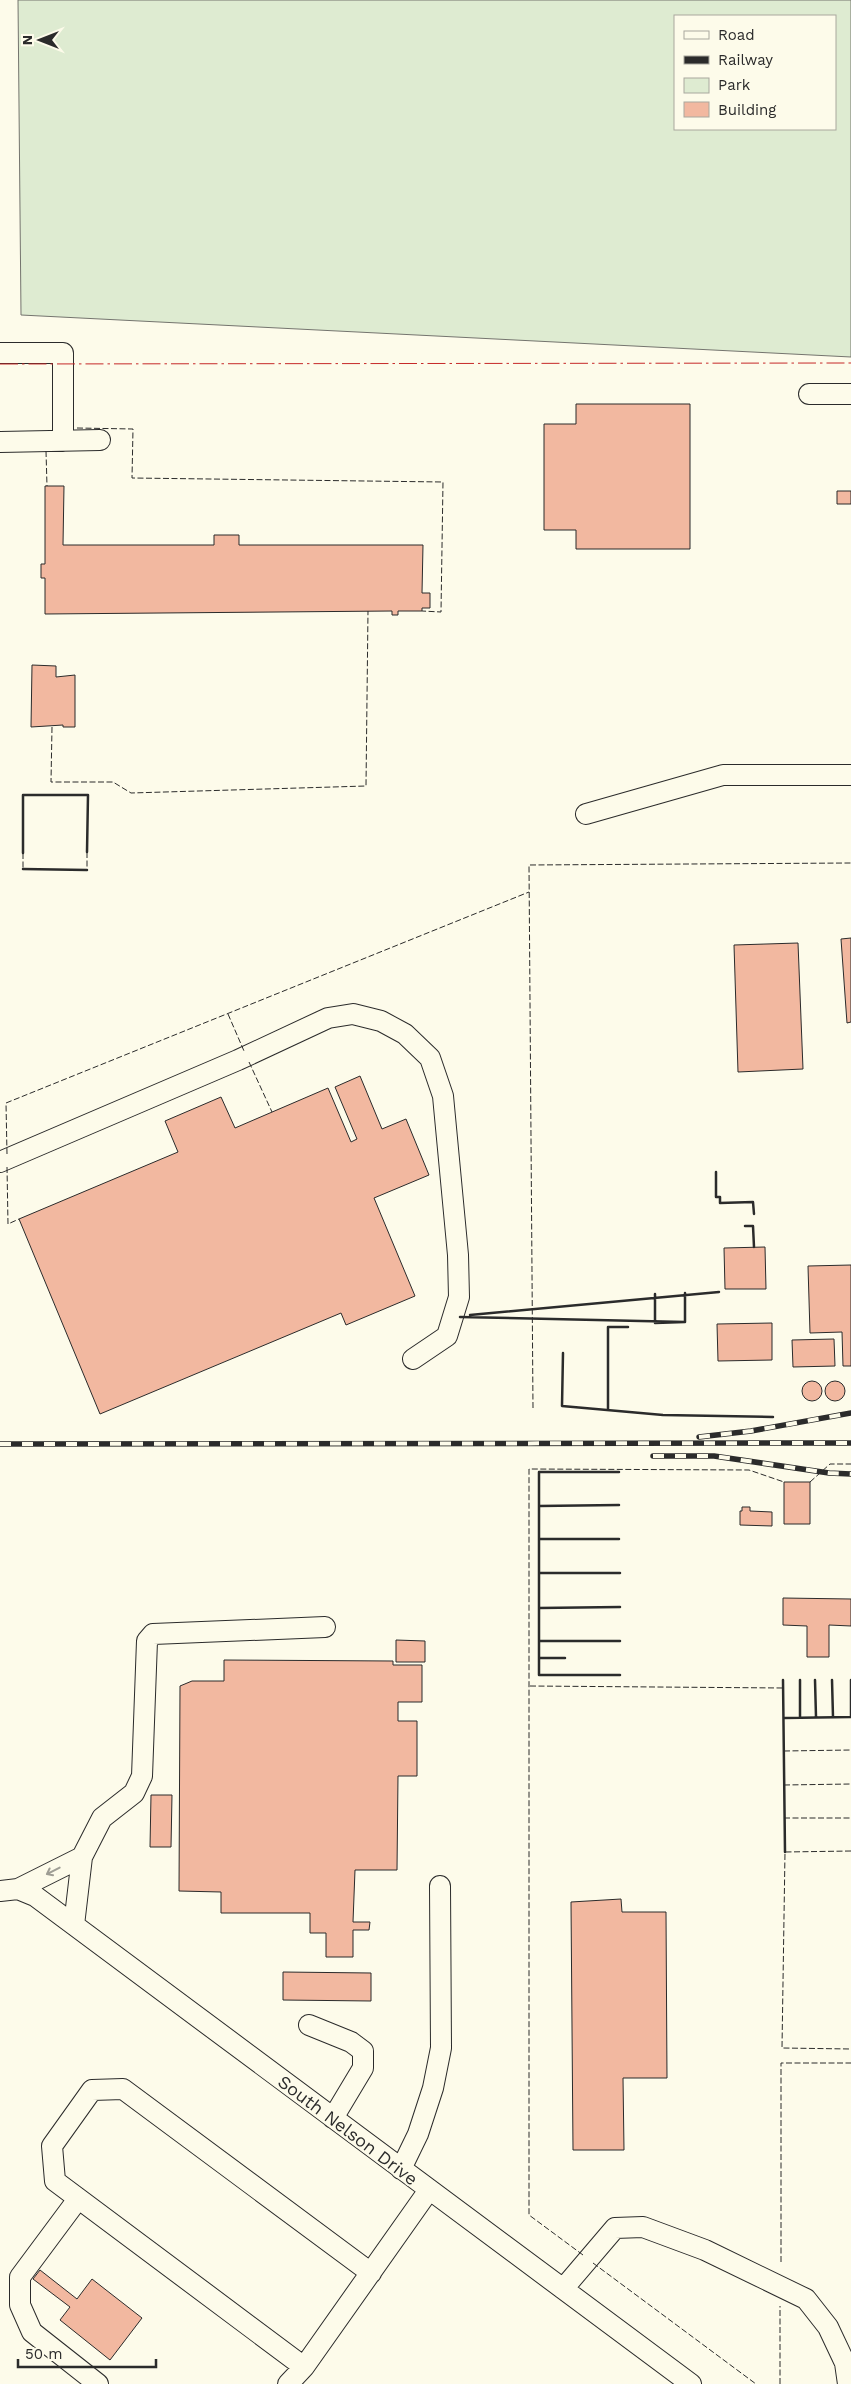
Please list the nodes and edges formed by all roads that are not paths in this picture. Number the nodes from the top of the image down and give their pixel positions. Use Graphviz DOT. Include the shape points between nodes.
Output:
graph roads {
  1 [pos="0,353"];
  2 [pos="810,394"];
  3 [pos="851,394"];
  4 [pos="100,440"];
  5 [pos="63,441"];
  6 [pos="0,442"];
  7 [pos="851,775"];
  8 [pos="586,814"];
  9 [pos="0,1162"];
  10 [pos="413,1359"];
  11 [pos="325,1627"];
  12 [pos="82,1857"];
  13 [pos="440,1886"];
  14 [pos="9,1890"];
  15 [pos="74,1925"];
  16 [pos="309,2025"];
  17 [pos="333,2118"];
  18 [pos="401,2169"];
  19 [pos="429,2190"];
  20 [pos="78,2199"];
  21 [pos="371,2272"];
  22 [pos="564,2289"];
  23 [pos="304,2367"];
  24 [pos="98,2384"];
  25 [pos="288,2384"];
  26 [pos="692,2384"];
  27 [pos="848,2384"];
  1 -- 5 [label="lane" via="63,353"];
  2 -- 3 [label="lane"];
  4 -- 5 [label="lane"];
  5 -- 6 [label="lane"];
  7 -- 8 [label="lane" via="723,775"];
  9 -- 10 [label="lane" via="328,1018 353,1014 381,1021 405,1034 430,1058 443,1096 459,1297 447,1336"];
  11 -- 12 [label="lane" via="153,1634 147,1641 142,1776 134,1793 102,1818"];
  12 -- 14 [label="lane, one-way"];
  12 -- 15 [label="lane"];
  13 -- 18 [label="lane" via="441,2048 433,2088 418,2134"];
  14 -- 15 [label="lane, South Nelson Drive" via="35,1896"];
  15 -- 17 [label="lane, South Nelson Drive"];
  16 -- 17 [label="lane" via="352,2042 363,2051 363,2068"];
  17 -- 18 [label="lane, South Nelson Drive"];
  18 -- 19 [label="lane, South Nelson Drive"];
  19 -- 21 [label="lane"];
  19 -- 22 [label="lane, South Nelson Drive"];
  20 -- 21 [label="lane" via="55,2182 52,2146 92,2090 123,2089"];
  20 -- 23 [label="lane"];
  20 -- 24 [label="lane" via="20,2277 20,2305 32,2332"];
  21 -- 23 [label="lane"];
  22 -- 26 [label="lane, South Nelson Drive"];
  22 -- 27 [label="lane" via="615,2228 643,2227 705,2250 806,2299 828,2327 845,2363"];
  23 -- 25 [label="lane"];
}
